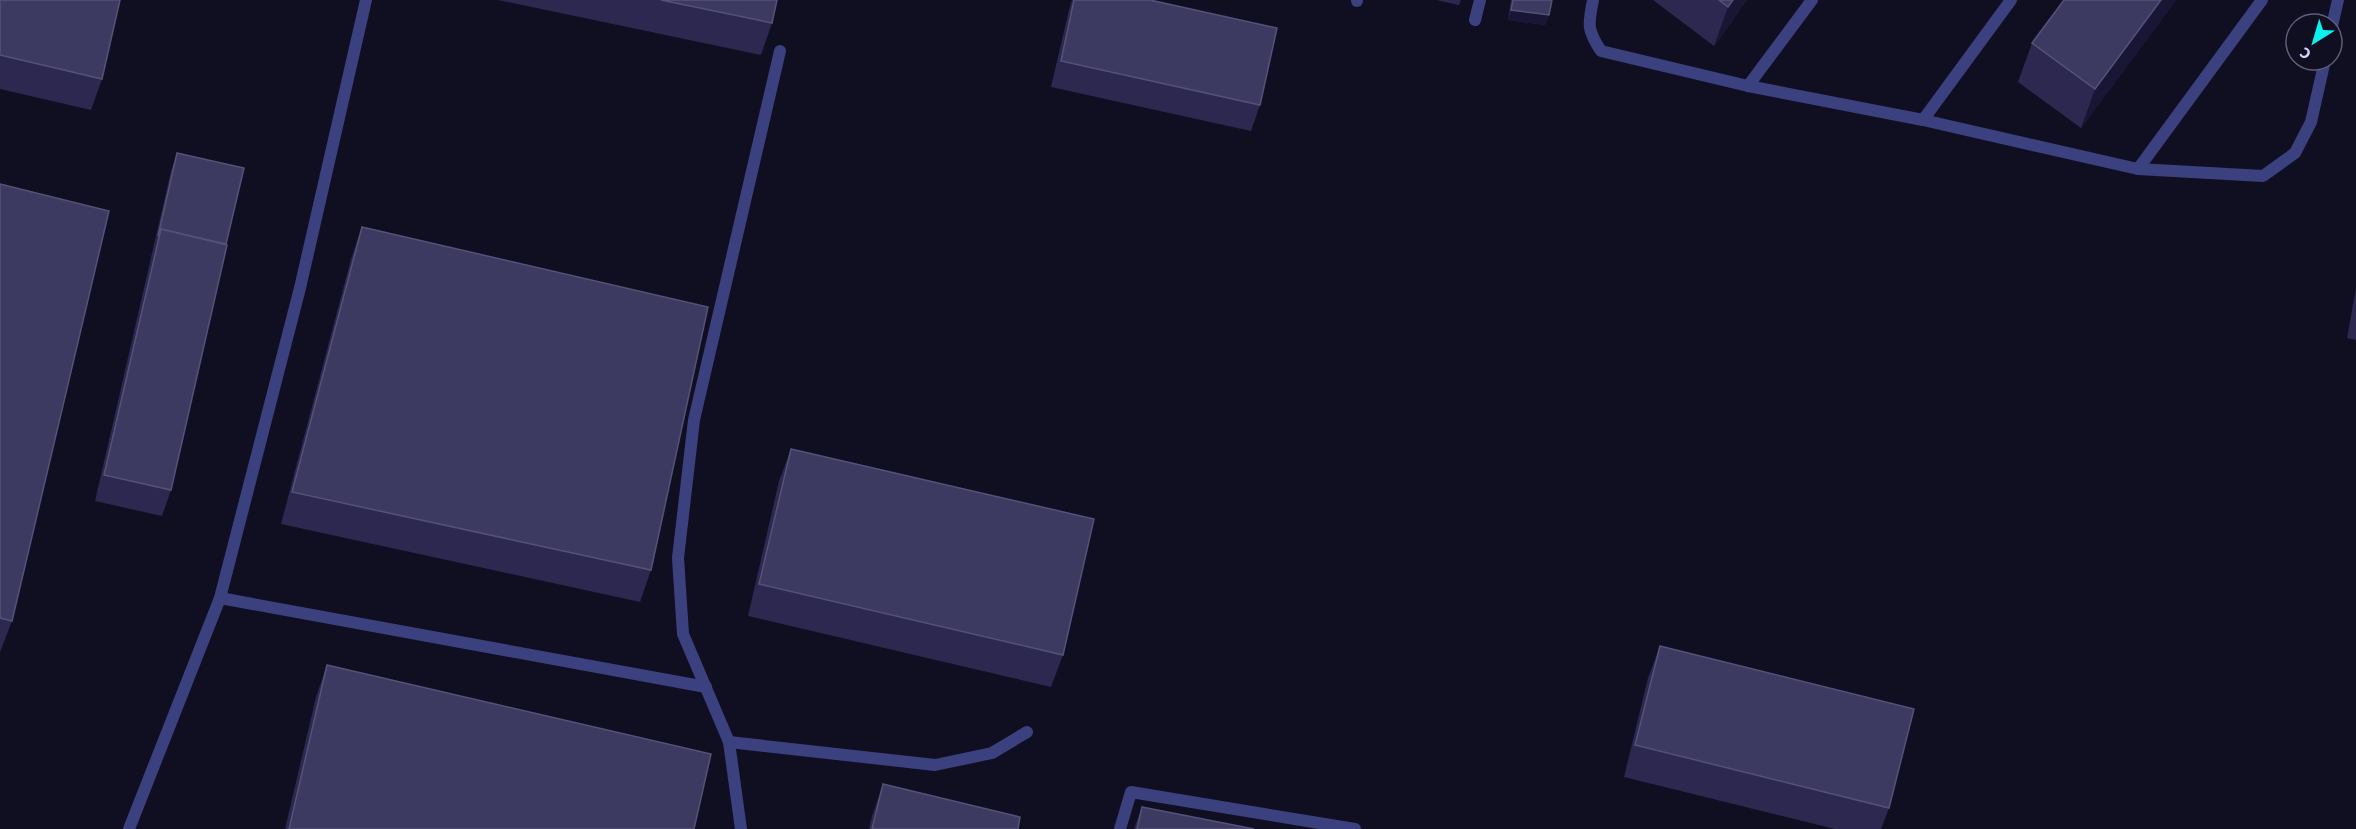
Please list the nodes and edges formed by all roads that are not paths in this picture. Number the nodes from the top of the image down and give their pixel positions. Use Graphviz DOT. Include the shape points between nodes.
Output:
graph roads {
  1 [pos="366,0"];
  2 [pos="1480,0"];
  3 [pos="1593,0"];
  4 [pos="1812,0"];
  5 [pos="2011,0"];
  6 [pos="2262,0"];
  7 [pos="1475,20"];
  8 [pos="780,51"];
  9 [pos="2322,72"];
  10 [pos="1748,86"];
  11 [pos="1923,120"];
  12 [pos="2138,169"];
  13 [pos="220,598"];
  14 [pos="705,687"];
  15 [pos="1027,732"];
  16 [pos="729,742"];
  17 [pos="129,829"];
  18 [pos="741,829"];
  19 [pos="1120,829"];
  20 [pos="1355,829"];
  1 -- 13 [label="lane" via="300,288"];
  2 -- 7 [label="lane"];
  3 -- 10 [label="lane" via="1590,34 1601,51"];
  4 -- 10 [label="lane"];
  5 -- 11 [label="lane"];
  6 -- 12 [label="lane"];
  8 -- 14 [label="lane" via="694,420 678,558 683,634"];
  9 -- 12 [label="lane" via="2311,122 2295,153 2263,176"];
  10 -- 11 [label="lane"];
  11 -- 12 [label="lane"];
  13 -- 14 [label="lane"];
  13 -- 17 [label="lane"];
  14 -- 16 [label="lane"];
  15 -- 16 [label="lane" via="992,753 935,765"];
  16 -- 18 [label="lane"];
  19 -- 20 [label="lane" via="1131,792"];
}
